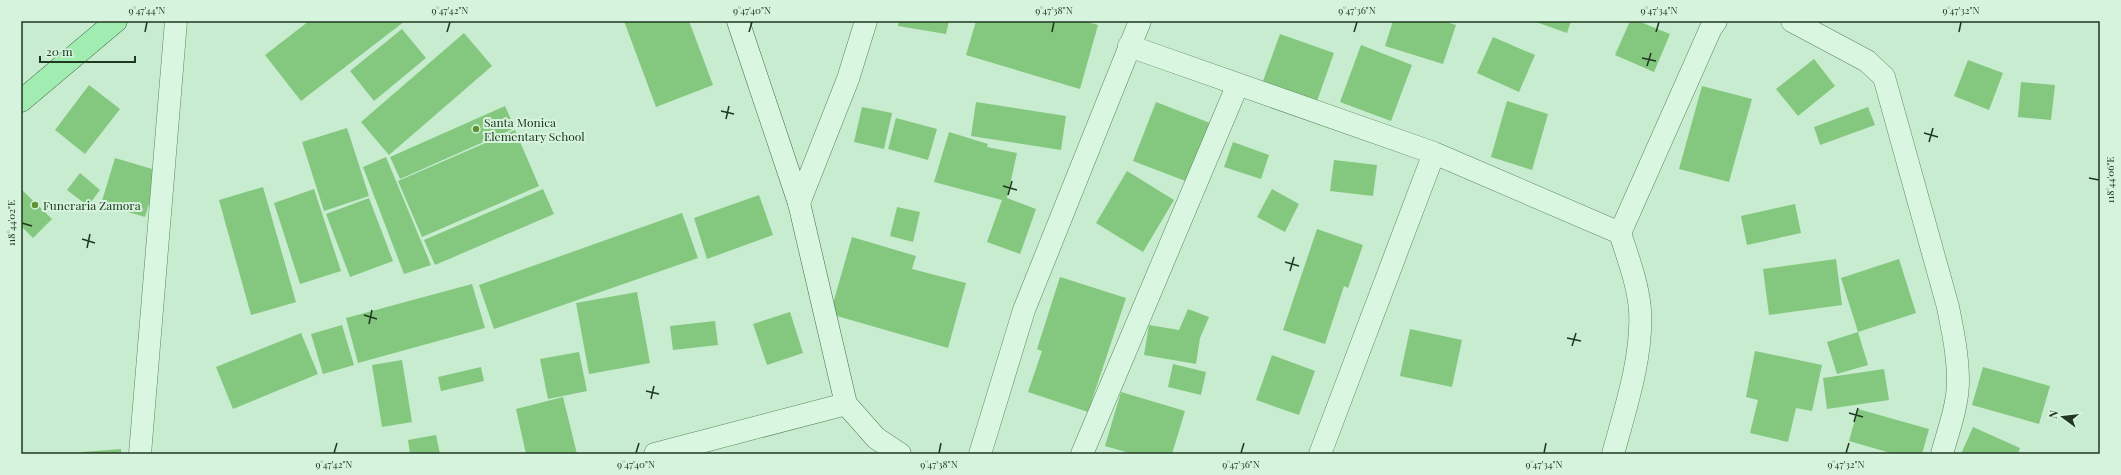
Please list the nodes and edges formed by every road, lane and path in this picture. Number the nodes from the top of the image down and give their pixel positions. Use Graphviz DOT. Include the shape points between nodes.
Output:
graph roads {
  1 [pos="116,21"];
  2 [pos="176,21"];
  3 [pos="738,21"];
  4 [pos="866,21"];
  5 [pos="1140,21"];
  6 [pos="1716,21"];
  7 [pos="1792,21"];
  8 [pos="1129,46"];
  9 [pos="1238,84"];
  10 [pos="21,101"];
  11 [pos="1434,153"];
  12 [pos="799,203"];
  13 [pos="1620,233"];
  14 [pos="846,404"];
  15 [pos="140,454"];
  16 [pos="655,454"];
  17 [pos="900,454"];
  18 [pos="980,454"];
  19 [pos="1082,454"];
  20 [pos="1320,454"];
  21 [pos="1613,454"];
  22 [pos="1942,454"];
  1 -- 10 [label="main road"];
  2 -- 15 [label="street"];
  3 -- 12 [label="street"];
  4 -- 12 [label="street" via="848,79"];
  5 -- 8 [label="street"];
  6 -- 13 [label="street"];
  7 -- 22 [label="street" via="1867,61 1884,77 1948,308 1955,346 1958,382 1955,407"];
  8 -- 9 [label="street"];
  8 -- 18 [label="street" via="1024,310"];
  9 -- 11 [label="street"];
  9 -- 19 [label="street"];
  11 -- 13 [label="street"];
  11 -- 20 [label="street"];
  12 -- 14 [label="street"];
  13 -- 21 [label="street" via="1633,274 1640,310 1638,352"];
  14 -- 16 [label="street"];
  14 -- 17 [label="street" via="876,438"];
}
